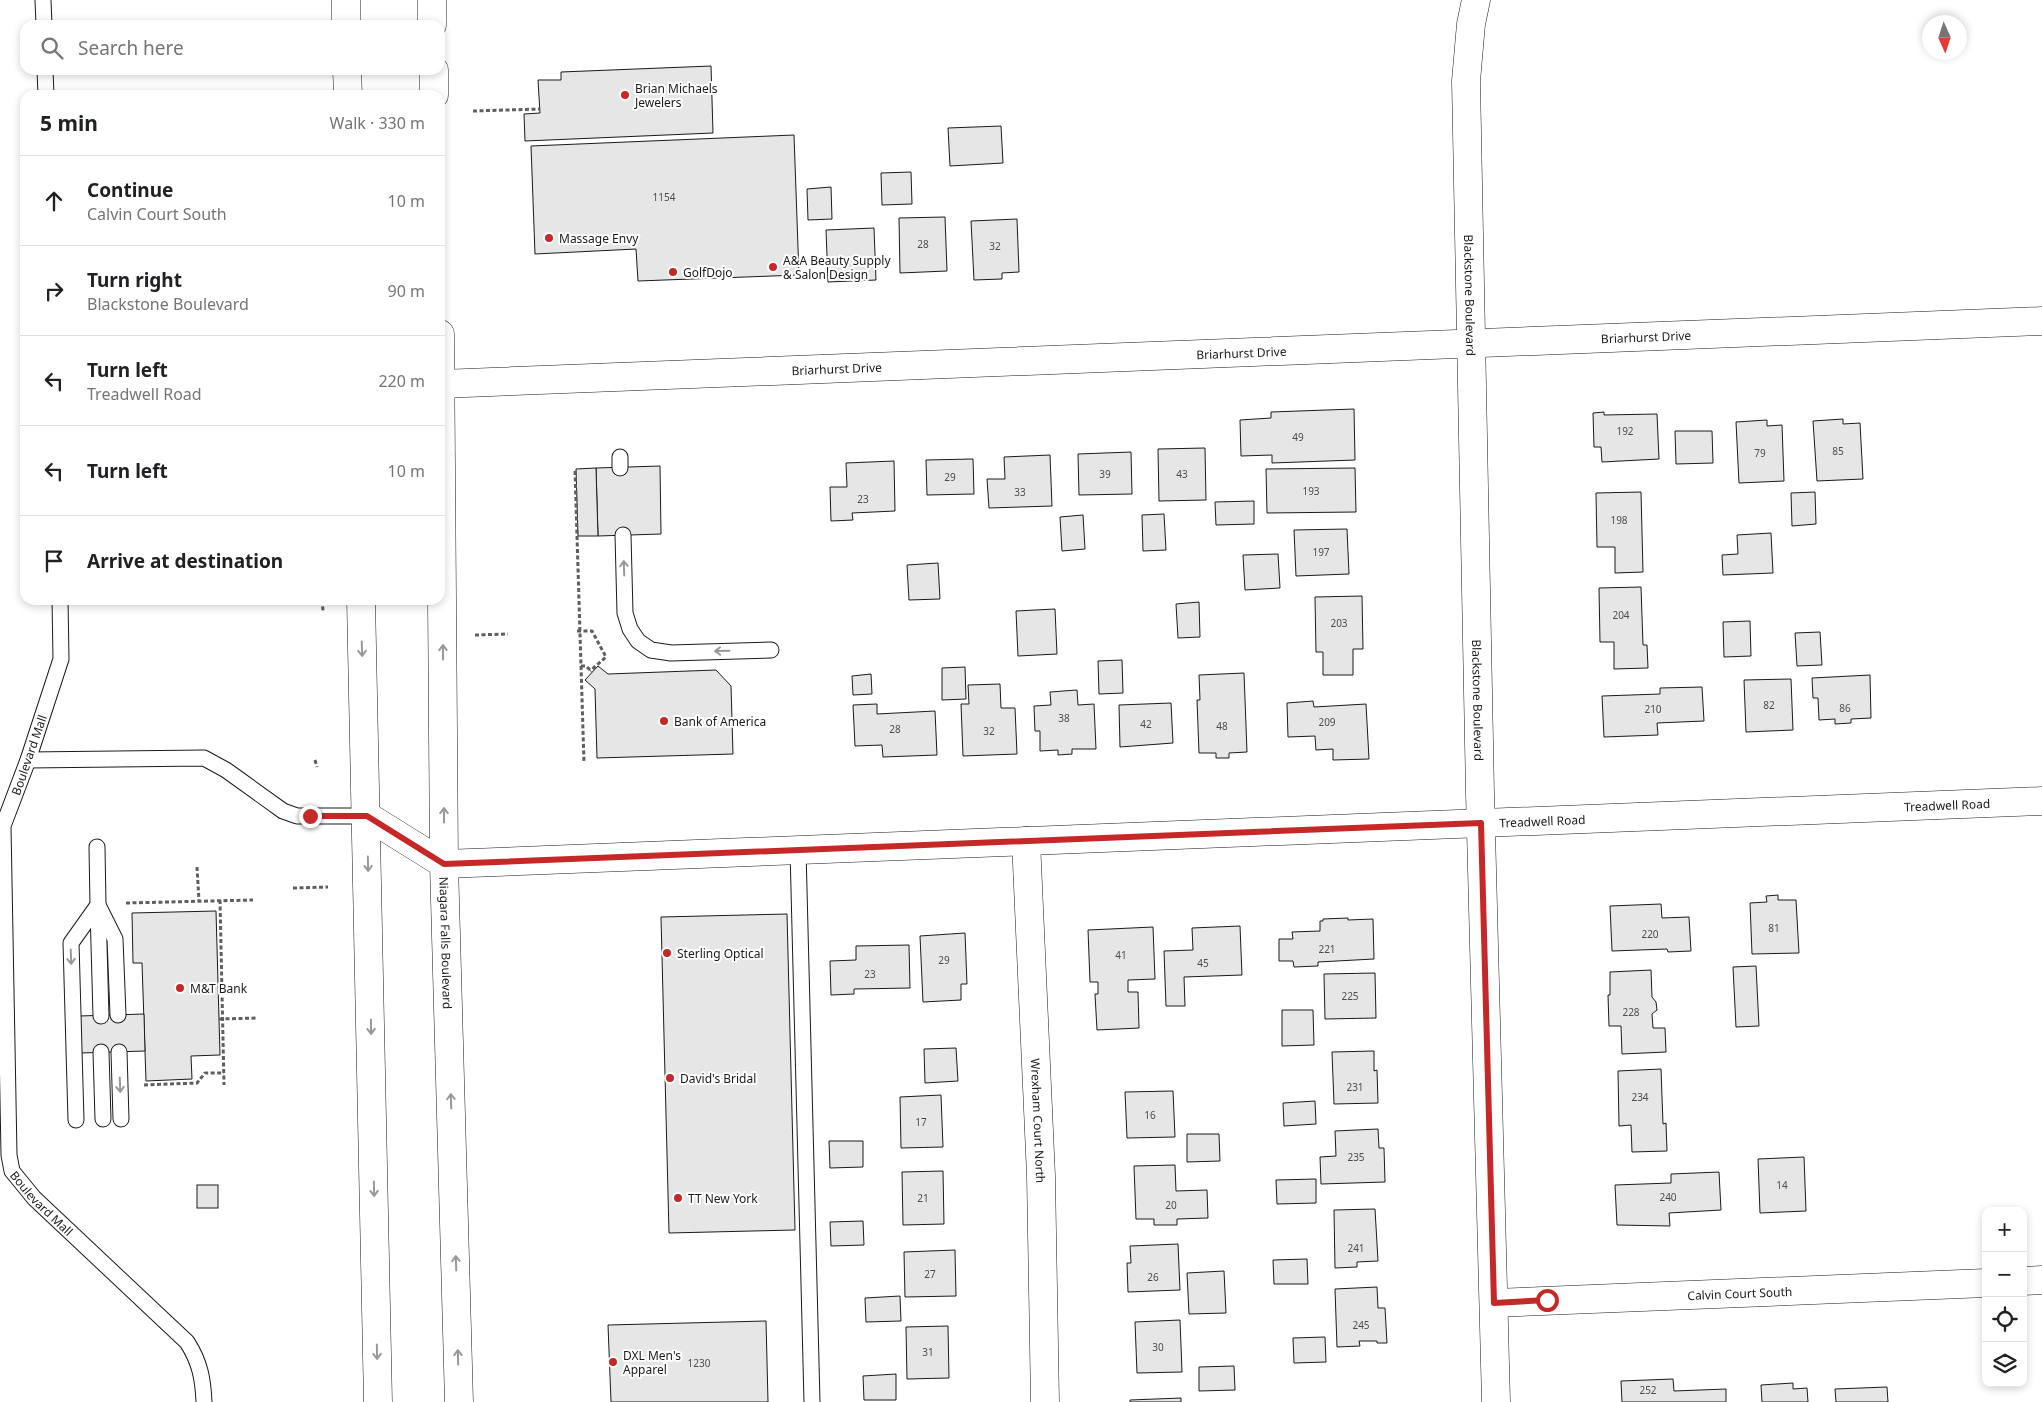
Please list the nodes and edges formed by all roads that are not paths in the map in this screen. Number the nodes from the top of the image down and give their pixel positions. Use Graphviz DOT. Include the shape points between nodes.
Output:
graph roads {
  1 [pos="43,0"];
  2 [pos="346,0"];
  3 [pos="432,0"];
  4 [pos="1476,0"];
  5 [pos="44,20"];
  6 [pos="346,20"];
  7 [pos="432,20"];
  8 [pos="45,75"];
  9 [pos="347,75"];
  10 [pos="434,75"];
  11 [pos="46,90"];
  12 [pos="348,90"];
  13 [pos="434,90"];
  14 [pos="2042,321"];
  15 [pos="1472,344"];
  16 [pos="445,384"];
  17 [pos="623,535"];
  18 [pos="60,605"];
  19 [pos="361,605"];
  20 [pos="442,605"];
  21 [pos="771,650"];
  22 [pos="28,760"];
  23 [pos="2042,801"];
  24 [pos="367,816"];
  25 [pos="1481,823"];
  26 [pos="1026,841"];
  27 [pos="97,847"];
  28 [pos="798,850"];
  29 [pos="444,864"];
  30 [pos="98,905"];
  31 [pos="118,1015"];
  32 [pos="101,1016"];
  33 [pos="101,1052"];
  34 [pos="119,1052"];
  35 [pos="104,1119"];
  36 [pos="121,1119"];
  37 [pos="76,1120"];
  38 [pos="2042,1280"];
  39 [pos="2027,1281"];
  40 [pos="1982,1282"];
  41 [pos="1494,1303"];
  42 [pos="204,1402"];
  43 [pos="378,1402"];
  44 [pos="459,1402"];
  45 [pos="812,1402"];
  46 [pos="1045,1402"];
  47 [pos="1496,1402"];
  1 -- 5 [label="lane"];
  2 -- 6 [label="street"];
  3 -- 7 [label="street"];
  4 -- 15 [label="street, Blackstone Boulevard" via="1466,81"];
  8 -- 11 [label="lane"];
  9 -- 12 [label="street"];
  10 -- 13 [label="street"];
  14 -- 15 [label="street, Briarhurst Drive"];
  15 -- 16 [label="street, Briarhurst Drive"];
  15 -- 25 [label="street, Blackstone Boulevard"];
  21 -- 17 [label="lane, one-way" via="671,652 651,650 638,641 625,613"];
  18 -- 22 [label="lane, Boulevard Mall" via="61,659"];
  19 -- 24 [label="street, one-way"];
  29 -- 20 [label="street, Niagara Falls Boulevard, one-way"];
  22 -- 24 [label="lane" via="204,758 283,811 296,816"];
  22 -- 42 [label="lane, Boulevard Mall" via="3,826 8,1148 12,1171 34,1198 187,1342 201,1368"];
  23 -- 25 [label="street, Treadwell Road"];
  24 -- 29 [label="street"];
  24 -- 43 [label="street, one-way"];
  25 -- 26 [label="street, Treadwell Road"];
  25 -- 41 [label="street, Blackstone Boulevard"];
  26 -- 28 [label="street, Treadwell Road"];
  26 -- 46 [label="street, Wrexham Court North" via="1041,1176"];
  27 -- 30 [label="lane"];
  28 -- 29 [label="street, Treadwell Road"];
  28 -- 45 [label="lane"];
  44 -- 29 [label="street, Niagara Falls Boulevard, one-way"];
  30 -- 31 [label="lane" via="115,938"];
  30 -- 32 [label="lane"];
  30 -- 37 [label="lane, one-way" via="71,943"];
  33 -- 35 [label="lane"];
  34 -- 36 [label="lane, one-way"];
  38 -- 39 [label="street"];
  40 -- 41 [label="street, Calvin Court South"];
  41 -- 47 [label="street, Blackstone Boulevard"];
}
